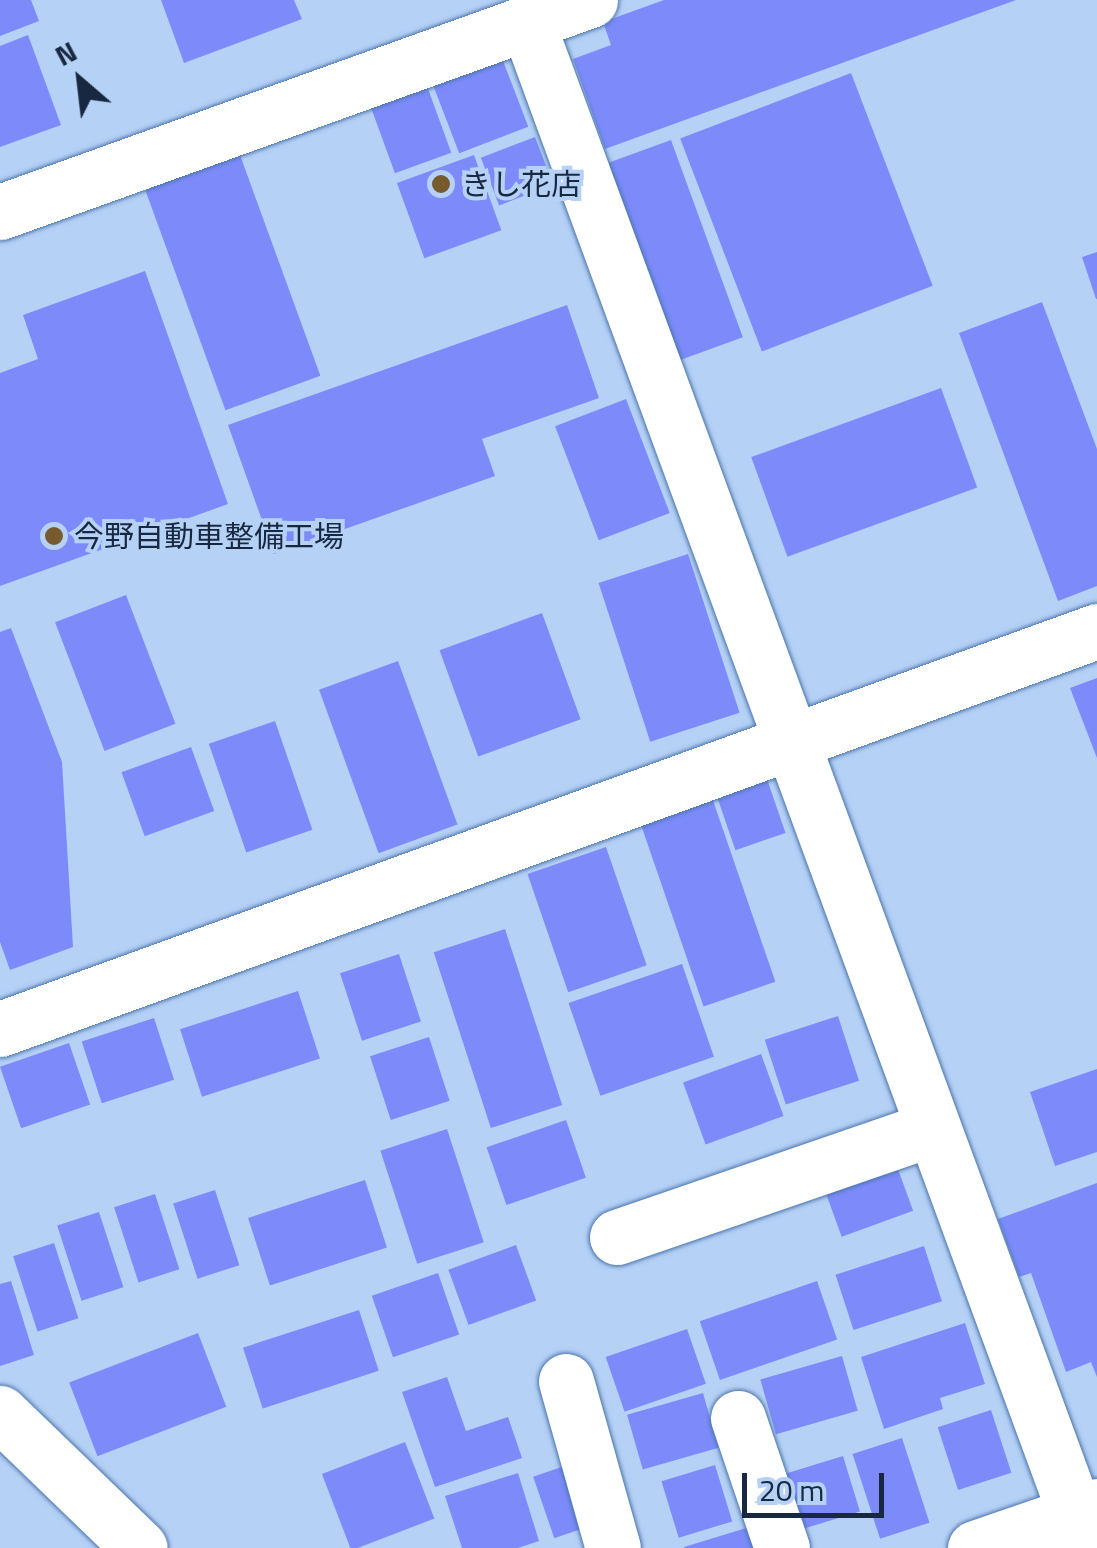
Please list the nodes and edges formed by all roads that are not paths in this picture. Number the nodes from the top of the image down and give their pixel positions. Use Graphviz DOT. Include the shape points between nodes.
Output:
graph roads {
  1 [pos="590,0"];
  2 [pos="527,22"];
  3 [pos="0,212"];
  4 [pos="1097,631"];
  5 [pos="790,742"];
  6 [pos="0,1029"];
  7 [pos="933,1128"];
  8 [pos="617,1237"];
  9 [pos="566,1381"];
  10 [pos="0,1413"];
  11 [pos="738,1418"];
  12 [pos="1087,1522"];
  13 [pos="140,1548"];
  14 [pos="613,1548"];
  15 [pos="782,1548"];
  16 [pos="975,1548"];
  1 -- 2 [label="street"];
  2 -- 3 [label="street"];
  2 -- 5 [label="street"];
  4 -- 5 [label="street"];
  5 -- 6 [label="street"];
  5 -- 7 [label="street"];
  7 -- 8 [label="street"];
  7 -- 12 [label="street"];
  9 -- 14 [label="street"];
  10 -- 13 [label="street"];
  11 -- 15 [label="street"];
  12 -- 16 [label="street"];
}
